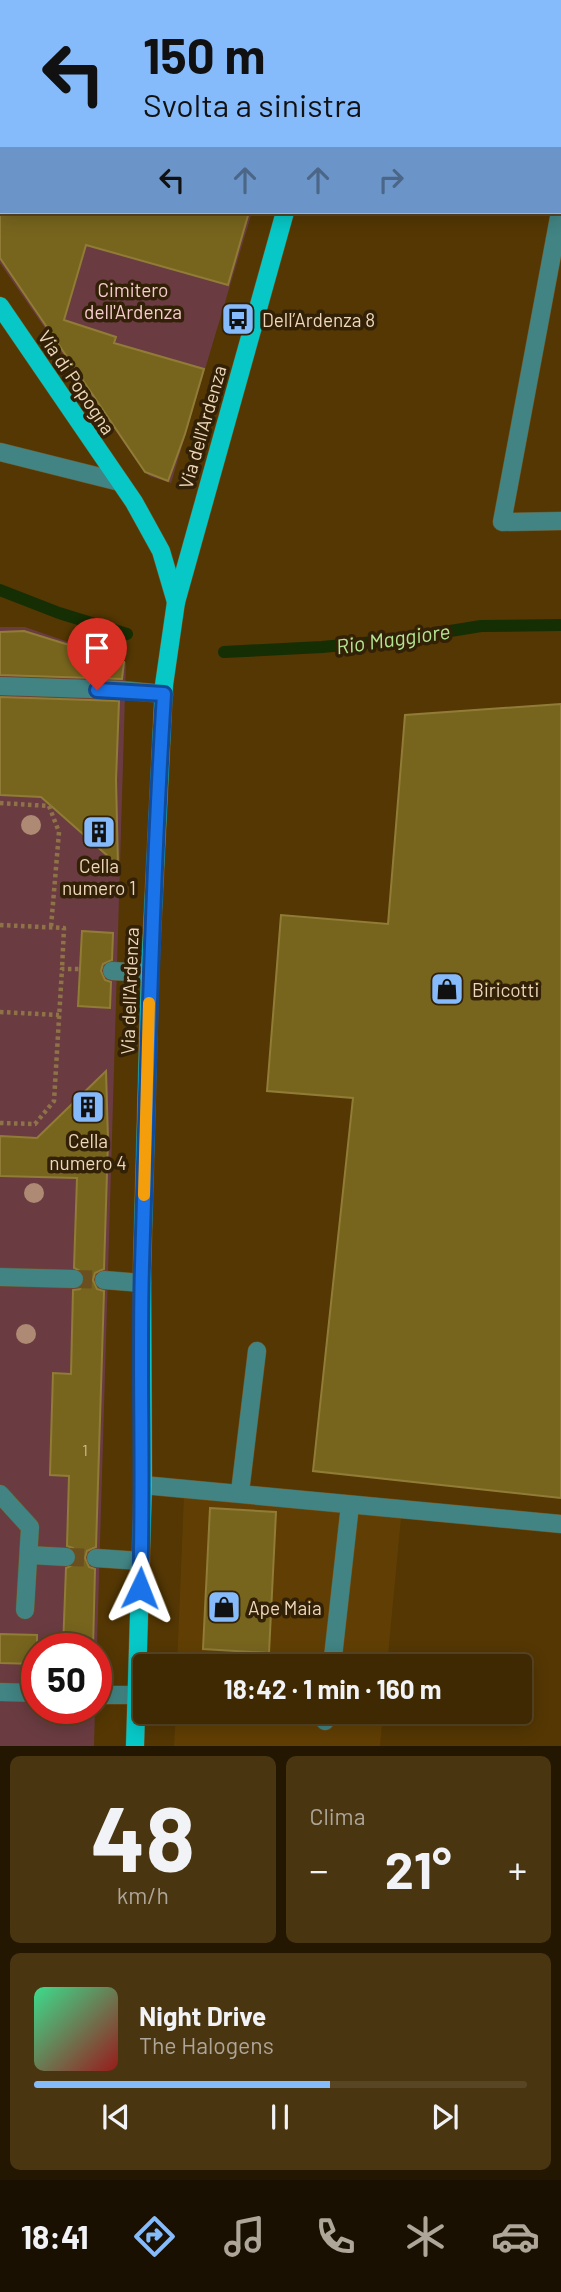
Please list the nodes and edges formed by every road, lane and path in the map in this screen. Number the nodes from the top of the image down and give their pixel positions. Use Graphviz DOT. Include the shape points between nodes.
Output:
graph roads {
  1 [pos="284,214"];
  2 [pos="559,214"];
  3 [pos="0,306"];
  4 [pos="0,452"];
  5 [pos="120,482"];
  6 [pos="561,520"];
  7 [pos="176,602"];
  8 [pos="0,686"];
  9 [pos="164,690"];
  10 [pos="0,803"];
  11 [pos="0,925"];
  12 [pos="51,927"];
  13 [pos="62,969"];
  14 [pos="80,969"];
  15 [pos="112,971"];
  16 [pos="150,973"];
  17 [pos="0,1012"];
  18 [pos="60,1015"];
  19 [pos="0,1123"];
  20 [pos="0,1277"];
  21 [pos="74,1279"];
  22 [pos="104,1280"];
  23 [pos="142,1283"];
  24 [pos="257,1351"];
  25 [pos="143,1485"];
  26 [pos="240,1492"];
  27 [pos="0,1494"];
  28 [pos="350,1505"];
  29 [pos="561,1524"];
  30 [pos="29,1555"];
  31 [pos="66,1557"];
  32 [pos="96,1558"];
  33 [pos="141,1561"];
  34 [pos="25,1610"];
  35 [pos="138,1654"];
  36 [pos="333,1654"];
  37 [pos="0,1692"];
  38 [pos="21,1693"];
  39 [pos="112,1695"];
  40 [pos="133,1696"];
  41 [pos="136,1724"];
  42 [pos="135,1746"];
  1 -- 7 [label="main road, Via dell'Ardenza"];
  2 -- 6 [label="street" via="502,522"];
  3 -- 5 [label="main road, Via di Popogna"];
  4 -- 5 [label="street"];
  5 -- 7 [label="main road, Via di Popogna" via="161,551"];
  7 -- 9 [label="main road, Via dell'Ardenza"];
  8 -- 9 [label="street"];
  9 -- 16 [label="main road, Via dell'Ardenza"];
  10 -- 12 [label="path" via="49,806 59,832"];
  11 -- 12 [label="path"];
  12 -- 13 [label="path" via="64,928"];
  13 -- 14 [label="path"];
  13 -- 18 [label="path"];
  15 -- 16 [label="street"];
  16 -- 23 [label="main road, Via dell'Ardenza"];
  17 -- 18 [label="path"];
  18 -- 19 [label="path" via="54,1101 35,1124"];
  20 -- 21 [label="street"];
  22 -- 23 [label="street"];
  23 -- 25 [label="main road, Via dell'Ardenza"];
  24 -- 26 [label="street"];
  25 -- 26 [label="street"];
  25 -- 33 [label="main road, Via dell'Ardenza"];
  26 -- 28 [label="street"];
  27 -- 30 [label="street" via="30,1527"];
  28 -- 29 [label="street"];
  28 -- 36 [label="street"];
  30 -- 31 [label="street"];
  30 -- 34 [label="street"];
  32 -- 33 [label="street"];
  33 -- 35 [label="main road, Via dell'Ardenza"];
  37 -- 38 [label="street"];
  39 -- 40 [label="street"];
  41 -- 42 [label="main road, Via dell'Ardenza"];
}
